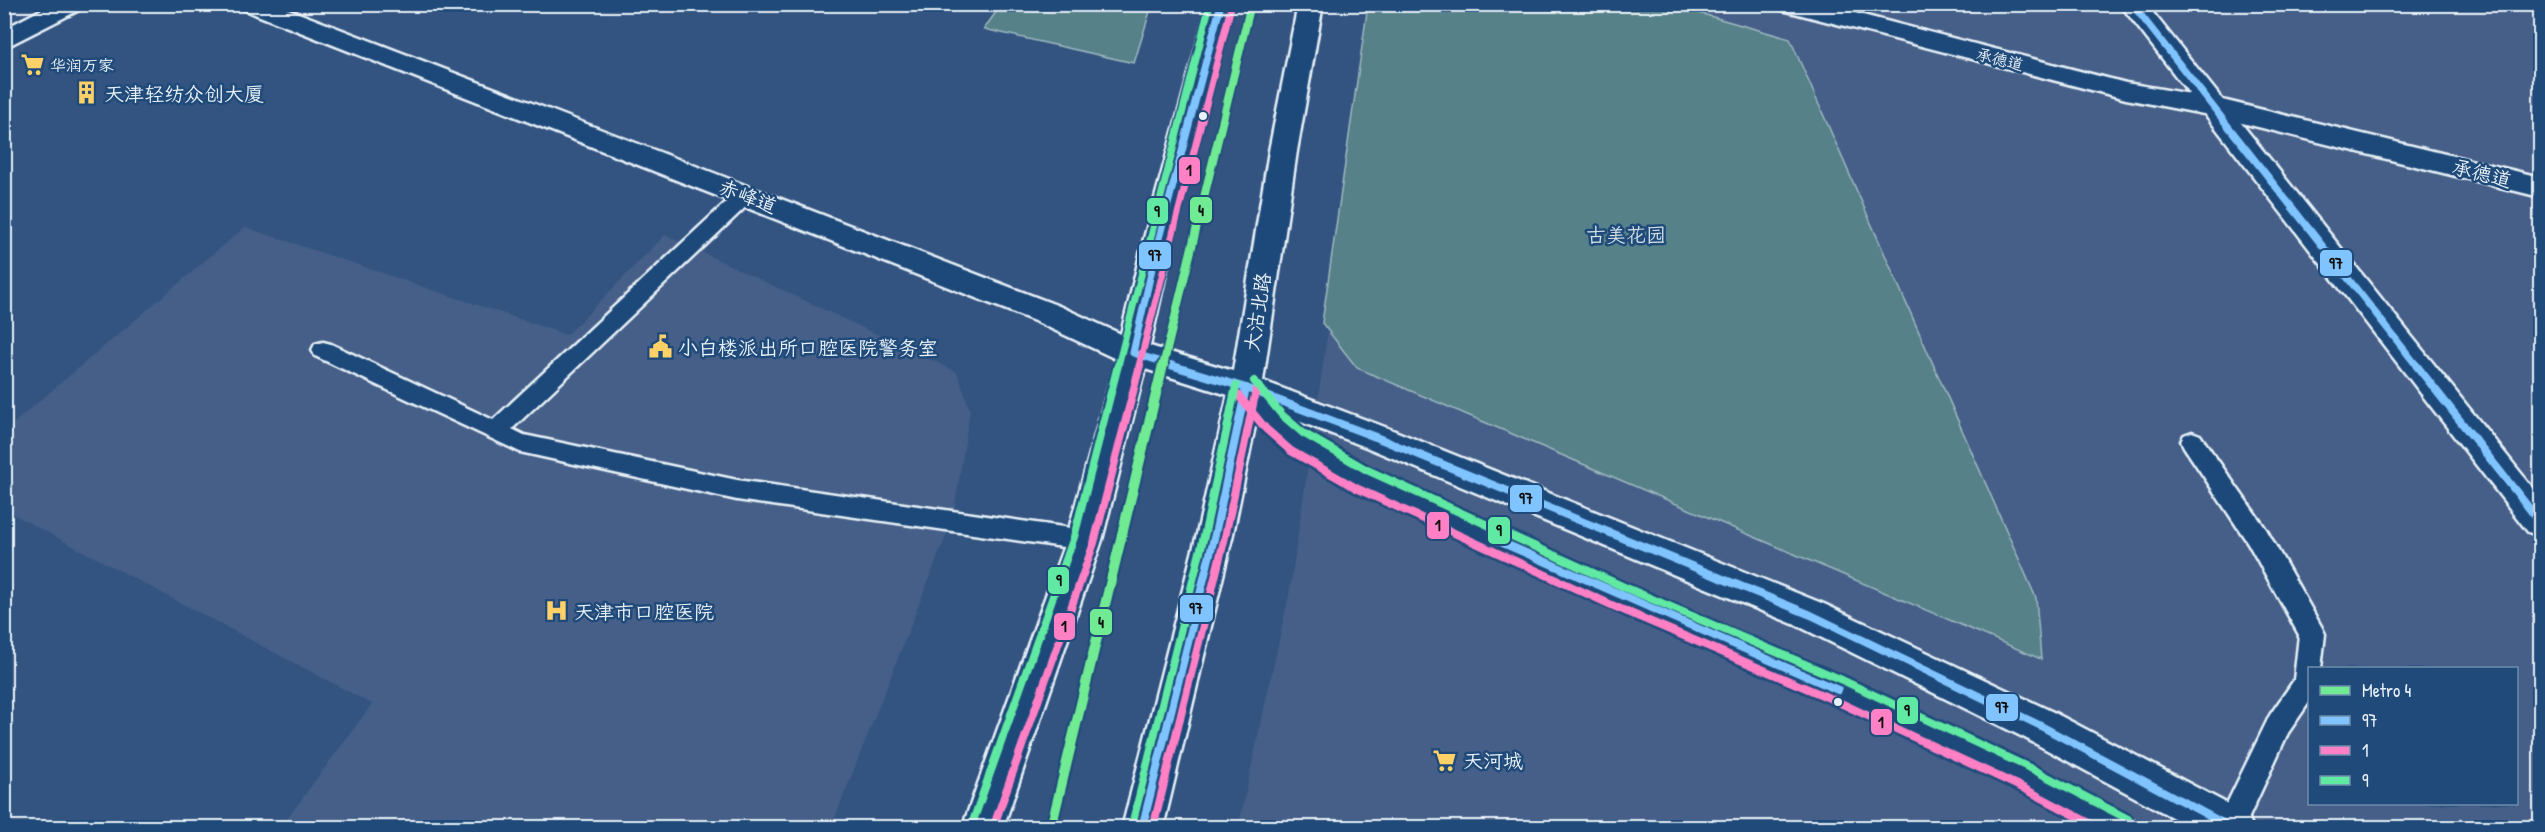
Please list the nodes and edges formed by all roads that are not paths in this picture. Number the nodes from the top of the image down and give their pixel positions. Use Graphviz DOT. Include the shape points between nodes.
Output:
graph roads {
  1 [pos="72,4"];
  2 [pos="251,4"];
  3 [pos="1221,4"];
  4 [pos="1311,4"];
  5 [pos="1788,4"];
  6 [pos="1827,4"];
  7 [pos="2132,4"];
  8 [pos="4,40"];
  9 [pos="2214,107"];
  10 [pos="2541,187"];
  11 [pos="746,195"];
  12 [pos="323,351"];
  13 [pos="1132,353"];
  14 [pos="1246,388"];
  15 [pos="496,431"];
  16 [pos="2192,441"];
  17 [pos="2541,522"];
  18 [pos="1084,540"];
  19 [pos="2309,667"];
  20 [pos="2308,673"];
  21 [pos="2232,827"];
  22 [pos="982,828"];
  23 [pos="1142,828"];
  24 [pos="2123,828"];
  1 -- 8 [label="main road"];
  2 -- 11 [label="main road, 赤峰道"];
  3 -- 13 [label="main road"];
  4 -- 14 [label="main road, 大沽北路" via="1283,151"];
  5 -- 9 [label="main road, 承德道" via="2126,91"];
  6 -- 9 [label="main road, 承德道"];
  7 -- 9 [label="main road"];
  9 -- 10 [label="main road, 承德道"];
  9 -- 17 [label="main road"];
  11 -- 13 [label="main road, 赤峰道" via="1048,314"];
  11 -- 15 [label="lane"];
  12 -- 15 [label="lane"];
  13 -- 14 [label="main road, 赤峰道"];
  13 -- 18 [label="main road"];
  14 -- 21 [label="main road, 赤峰道" via="1811,615 2039,724"];
  14 -- 23 [label="main road, 大沽北路" via="1215,534"];
  14 -- 24 [label="lane" via="1297,442 1362,478 1620,597 1848,695"];
  15 -- 18 [label="lane" via="520,443 737,490"];
  16 -- 19 [label="lane" via="2257,536 2312,634"];
  18 -- 22 [label="main road"];
  20 -- 21 [label="lane" via="2307,683 2278,724"];
}
